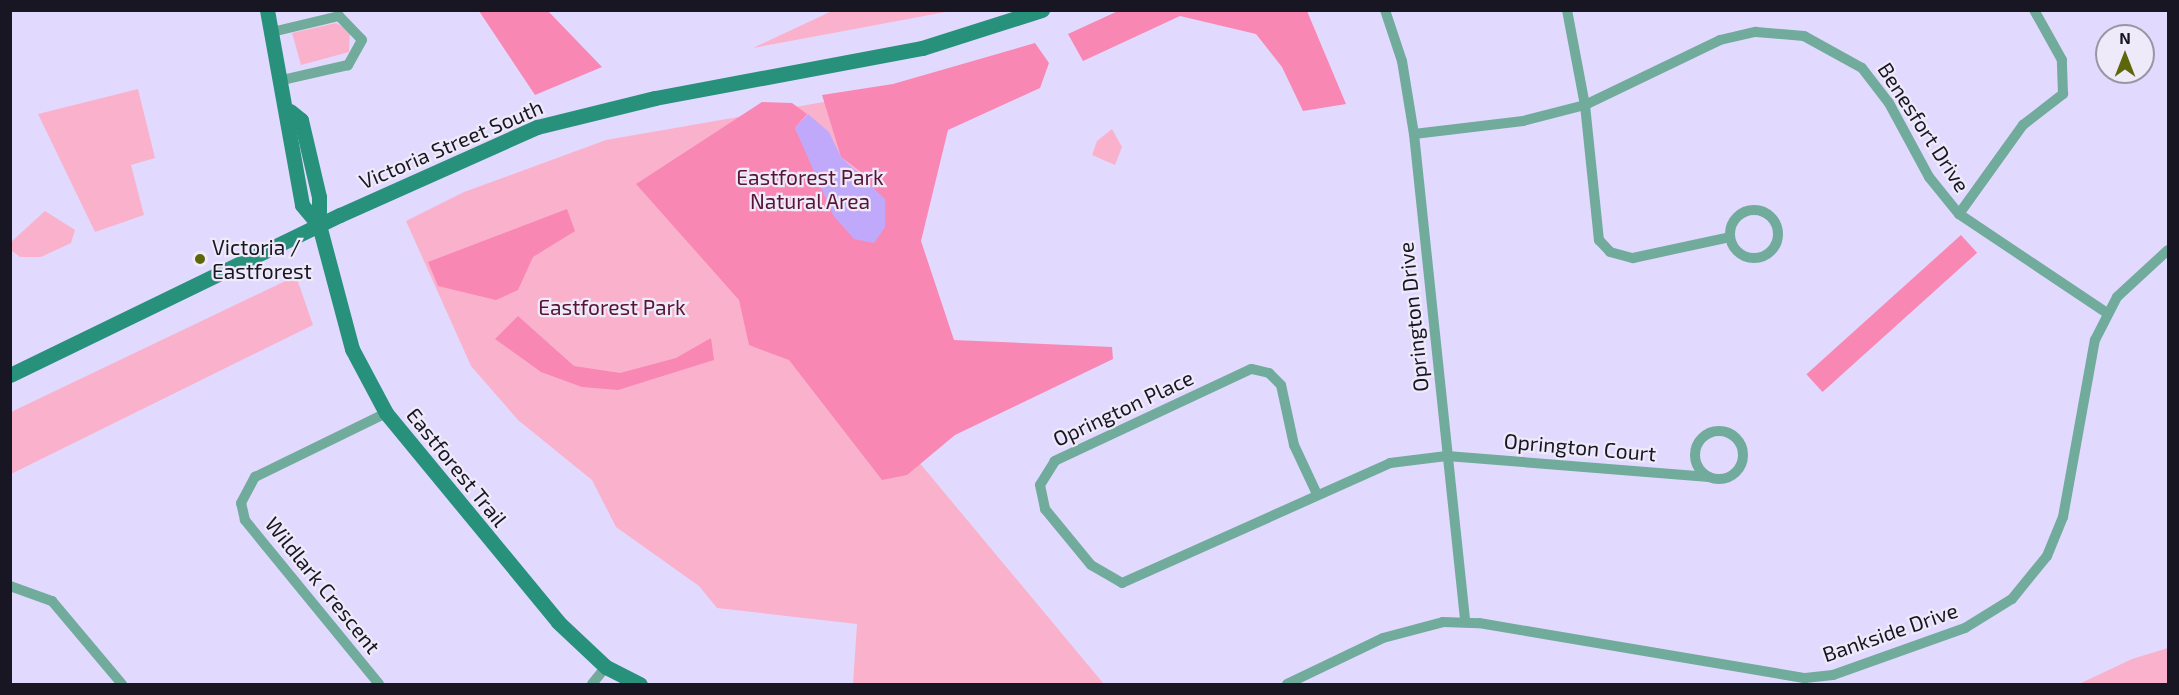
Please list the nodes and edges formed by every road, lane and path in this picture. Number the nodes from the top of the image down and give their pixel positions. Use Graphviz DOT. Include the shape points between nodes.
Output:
graph roads {
  1 [pos="267,10"];
  2 [pos="1041,10"];
  3 [pos="1385,10"];
  4 [pos="1567,10"];
  5 [pos="2034,10"];
  6 [pos="272,32"];
  7 [pos="282,80"];
  8 [pos="1585,105"];
  9 [pos="1414,134"];
  10 [pos="1959,214"];
  11 [pos="319,225"];
  12 [pos="1730,237"];
  13 [pos="2169,250"];
  14 [pos="2108,313"];
  15 [pos="10,375"];
  16 [pos="386,413"];
  17 [pos="1447,456"];
  18 [pos="1709,477"];
  19 [pos="1316,492"];
  20 [pos="10,586"];
  21 [pos="1465,622"];
  22 [pos="606,667"];
  23 [pos="122,684"];
  24 [pos="379,684"];
  25 [pos="592,684"];
  26 [pos="640,684"];
  27 [pos="1287,684"];
  1 -- 6 [label="main road, Eastforest Trail"];
  2 -- 11 [label="main road, Victoria Street South" via="922,48 571,116 500,141"];
  3 -- 9 [label="street, Oprington Drive" via="1402,61"];
  4 -- 8 [label="street"];
  5 -- 10 [label="street" via="2062,60 2063,94 2023,125"];
  6 -- 7 [label="main road, Eastforest Trail"];
  6 -- 7 [label="street" via="339,15 362,40 348,65"];
  7 -- 11 [label="main road, Eastforest Trail" via="290,111 301,120 319,197"];
  8 -- 9 [label="street, Benesfort Drive" via="1522,121"];
  8 -- 10 [label="street, Benesfort Drive" via="1720,40 1756,32 1804,36 1862,68 1889,103 1929,177"];
  8 -- 12 [label="street" via="1596,229 1610,252 1641,257"];
  9 -- 17 [label="street, Oprington Drive"];
  10 -- 14 [label="street, Benesfort Drive"];
  11 -- 15 [label="main road, Victoria Street South"];
  11 -- 16 [label="main road, Eastforest Trail" via="352,349"];
  12 -- 12 [label="street" via="1736,250 1756,258 1771,251 1778,233 1768,215 1749,211 1734,220"];
  13 -- 14 [label="street, Bankside Drive"];
  14 -- 21 [label="street, Bankside Drive" via="2087,370 2058,535 2012,599 1965,628 1833,675 1805,678"];
  16 -- 22 [label="main road, Eastforest Trail" via="558,622"];
  16 -- 24 [label="street, Wildlark Crescent" via="255,477 241,503 245,520"];
  17 -- 18 [label="street, Oprington Court"];
  17 -- 19 [label="street, Oprington Place" via="1366,469"];
  17 -- 21 [label="street, Oprington Drive"];
  18 -- 18 [label="street, Oprington Court" via="1727,478 1742,464 1741,445 1728,433 1710,433 1696,448 1696,462"];
  19 -- 19 [label="street, Oprington Place" via="1294,445 1281,385 1269,373 1251,369 1054,461 1040,485 1045,509 1091,565 1109,580 1122,583"];
  20 -- 23 [label="street" via="52,601"];
  21 -- 27 [label="street, Bankside Drive" via="1414,627"];
  22 -- 25 [label="street"];
  22 -- 26 [label="main road, Eastforest Trail"];
}
